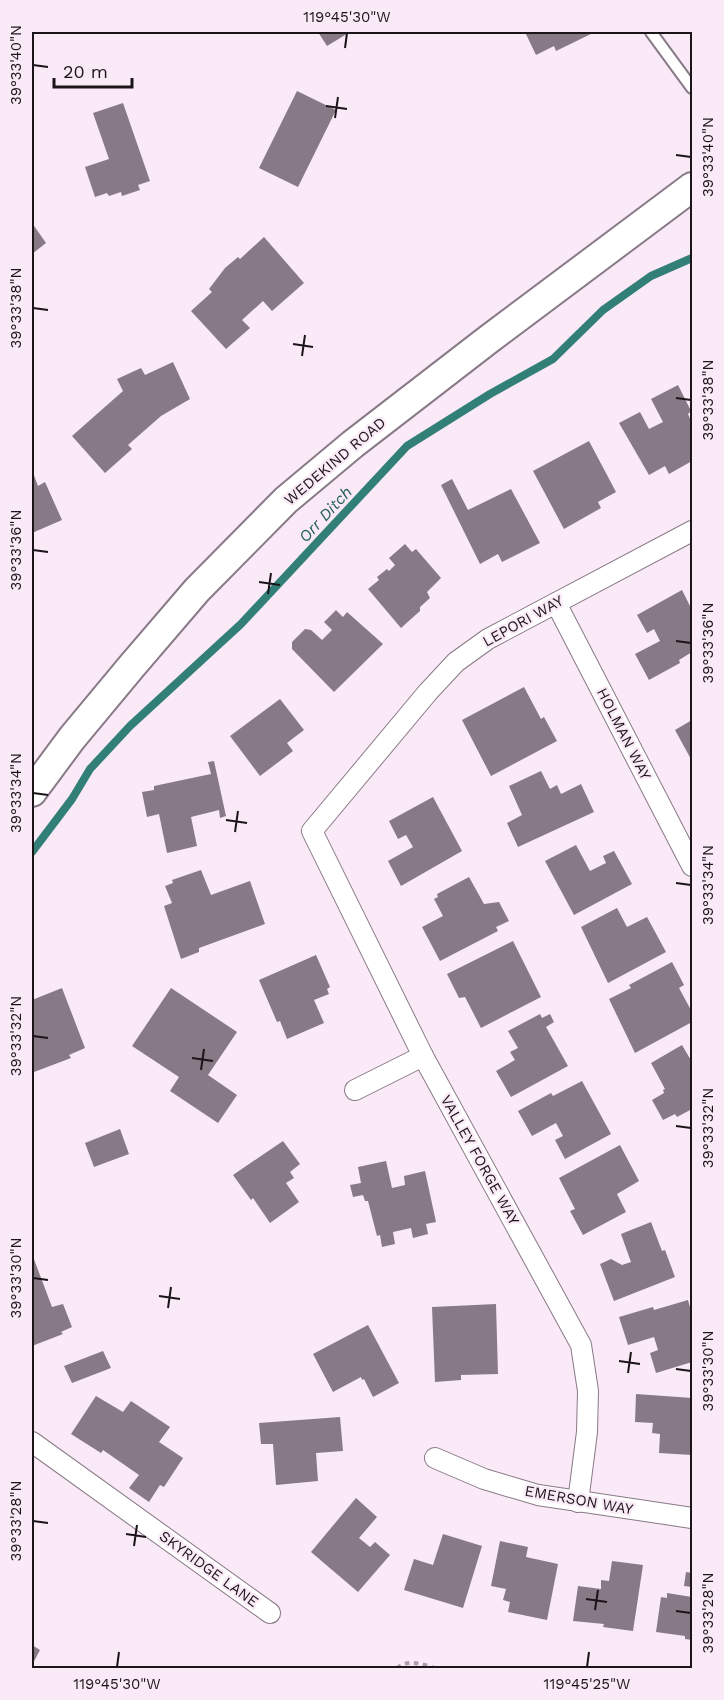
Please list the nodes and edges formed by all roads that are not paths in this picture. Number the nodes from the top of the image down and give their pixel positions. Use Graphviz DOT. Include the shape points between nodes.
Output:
graph roads {
  1 [pos="651,32"];
  2 [pos="693,88"];
  3 [pos="693,187"];
  4 [pos="693,531"];
  5 [pos="556,603"];
  6 [pos="32,792"];
  7 [pos="312,831"];
  8 [pos="693,866"];
  9 [pos="423,1056"];
  10 [pos="356,1090"];
  11 [pos="32,1442"];
  12 [pos="435,1458"];
  13 [pos="578,1502"];
  14 [pos="693,1518"];
  15 [pos="270,1613"];
  1 -- 2 [label="lane"];
  3 -- 6 [label="street, WEDEKIND ROAD" via="452,367 286,500 197,590 72,738"];
  4 -- 5 [label="street, LEPORI WAY"];
  5 -- 7 [label="street, LEPORI WAY" via="488,639 456,662"];
  5 -- 8 [label="street, HOLMAN WAY"];
  7 -- 9 [label="street, VALLEY FORGE WAY"];
  9 -- 10 [label="street"];
  9 -- 13 [label="street, VALLEY FORGE WAY" via="581,1345 588,1391"];
  11 -- 15 [label="street, SKYRIDGE LANE"];
  12 -- 13 [label="street, EMERSON WAY" via="484,1479"];
  13 -- 14 [label="street, EMERSON WAY"];
}
